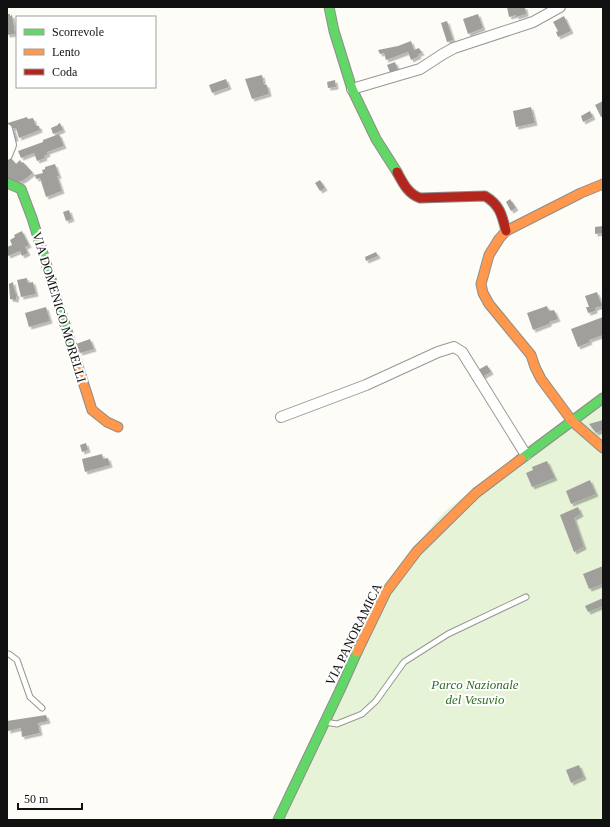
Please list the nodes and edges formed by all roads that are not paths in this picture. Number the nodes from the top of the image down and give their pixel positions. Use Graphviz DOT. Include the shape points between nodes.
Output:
graph roads {
  1 [pos="329,7"];
  2 [pos="560,7"];
  3 [pos="352,89"];
  4 [pos="7,129"];
  5 [pos="7,155"];
  6 [pos="7,183"];
  7 [pos="603,184"];
  8 [pos="506,231"];
  9 [pos="603,398"];
  10 [pos="281,417"];
  11 [pos="572,421"];
  12 [pos="118,426"];
  13 [pos="603,448"];
  14 [pos="526,455"];
  15 [pos="526,597"];
  16 [pos="7,654"];
  17 [pos="42,708"];
  18 [pos="324,722"];
  19 [pos="278,820"];
  1 -- 3 [label="street"];
  2 -- 3 [label="street" via="533,22 454,48 420,69"];
  3 -- 8 [label="street" via="376,139 414,196 486,196 500,209"];
  4 -- 5 [label="street" via="11,145"];
  6 -- 12 [label="street, VIA DOMENICO MORELLI" via="21,188 92,410 107,422"];
  7 -- 8 [label="street"];
  8 -- 11 [label="street" via="489,255 482,284 483,293 531,355 542,379"];
  9 -- 11 [label="street, VIA PANORAMICA"];
  10 -- 14 [label="street" via="366,385 454,347 462,352"];
  11 -- 13 [label="street"];
  11 -- 14 [label="street, VIA PANORAMICA"];
  14 -- 18 [label="street, VIA PANORAMICA" via="476,493 417,551 386,592"];
  15 -- 18 [label="lane" via="448,634 404,662 376,702 362,714 337,724"];
  16 -- 17 [label="lane" via="17,660 30,697"];
  18 -- 19 [label="street, VIA PANORAMICA"];
}
